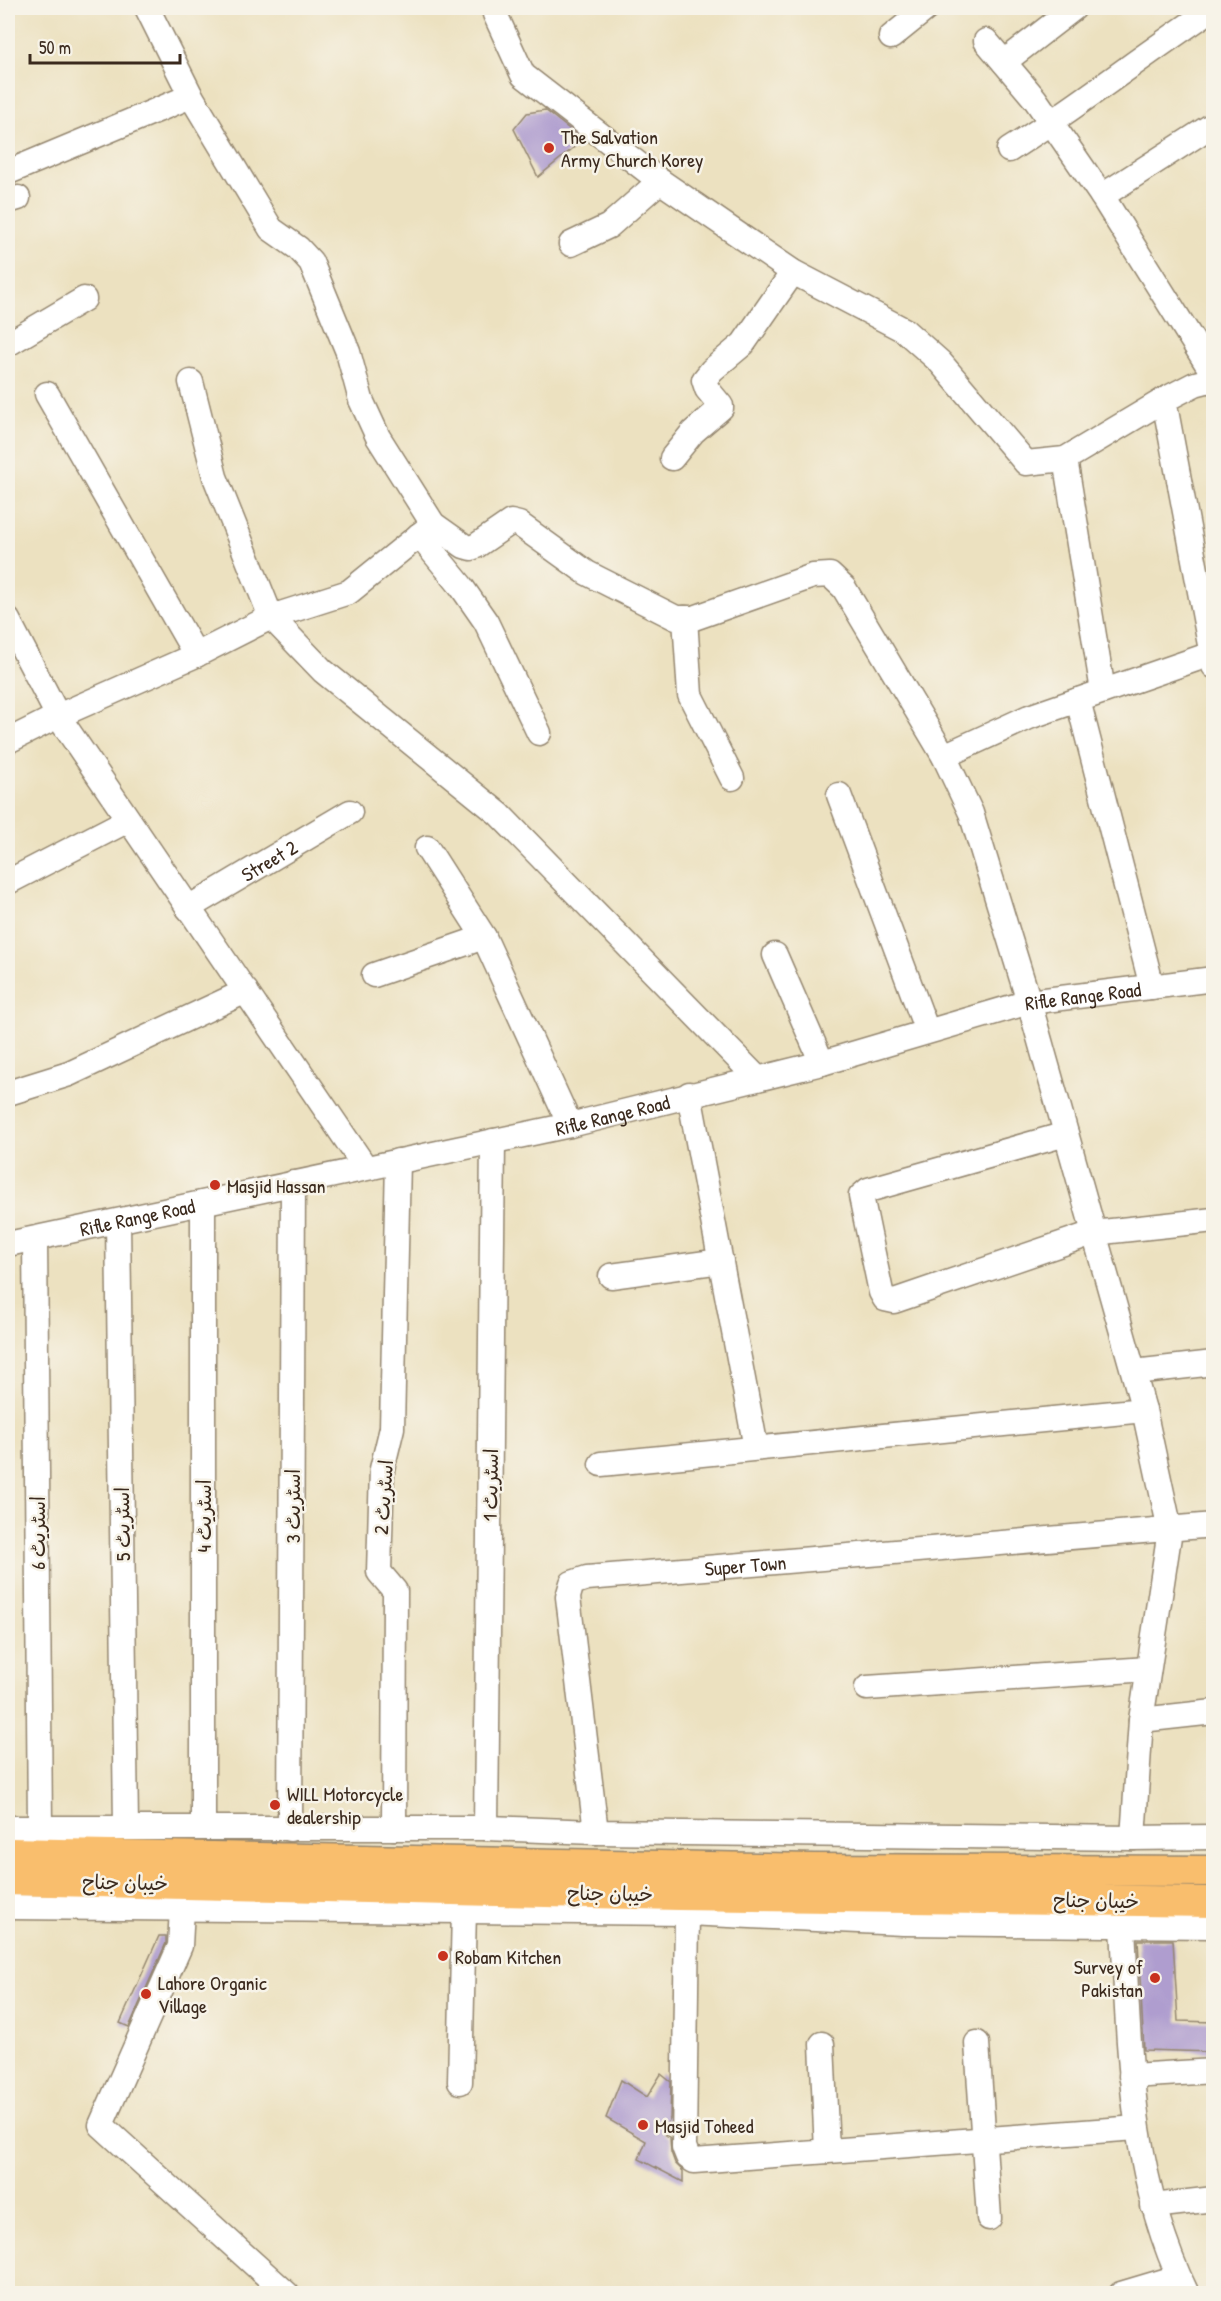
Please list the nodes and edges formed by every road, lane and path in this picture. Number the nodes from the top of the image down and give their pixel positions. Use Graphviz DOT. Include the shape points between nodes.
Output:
graph roads {
  1 [pos="147,8"];
  2 [pos="495,8"];
  3 [pos="927,8"];
  4 [pos="1074,8"];
  5 [pos="1214,8"];
  6 [pos="891,37"];
  7 [pos="986,42"];
  8 [pos="1004,62"];
  9 [pos="191,96"];
  10 [pos="1052,123"];
  11 [pos="1214,124"];
  12 [pos="1009,150"];
  13 [pos="11,171"];
  14 [pos="660,181"];
  15 [pos="1102,196"];
  16 [pos="571,244"];
  17 [pos="793,272"];
  18 [pos="84,299"];
  19 [pos="8,344"];
  20 [pos="1214,377"];
  21 [pos="191,382"];
  22 [pos="47,394"];
  23 [pos="1164,400"];
  24 [pos="672,458"];
  25 [pos="1065,459"];
  26 [pos="426,529"];
  27 [pos="271,617"];
  28 [pos="685,618"];
  29 [pos="8,620"];
  30 [pos="196,655"];
  31 [pos="1212,660"];
  32 [pos="1103,691"];
  33 [pos="1078,700"];
  34 [pos="58,716"];
  35 [pos="539,733"];
  36 [pos="8,741"];
  37 [pos="944,756"];
  38 [pos="732,778"];
  39 [pos="839,795"];
  40 [pos="350,812"];
  41 [pos="128,820"];
  42 [pos="427,848"];
  43 [pos="8,882"];
  44 [pos="188,909"];
  45 [pos="484,937"];
  46 [pos="775,955"];
  47 [pos="374,975"];
  48 [pos="1214,979"];
  49 [pos="1152,987"];
  50 [pos="246,990"];
  51 [pos="1029,1002"];
  52 [pos="927,1031"];
  53 [pos="822,1063"];
  54 [pos="758,1078"];
  55 [pos="8,1093"];
  56 [pos="689,1094"];
  57 [pos="570,1125"];
  58 [pos="1066,1134"];
  59 [pos="493,1141"];
  60 [pos="398,1161"];
  61 [pos="365,1167"];
  62 [pos="293,1183"];
  63 [pos="203,1204"];
  64 [pos="1214,1220"];
  65 [pos="118,1222"];
  66 [pos="1093,1233"];
  67 [pos="35,1239"];
  68 [pos="8,1244"];
  69 [pos="721,1261"];
  70 [pos="611,1276"];
  71 [pos="1214,1363"];
  72 [pos="1134,1372"];
  73 [pos="1144,1410"];
  74 [pos="756,1448"];
  75 [pos="601,1464"];
  76 [pos="1214,1525"];
  77 [pos="1170,1530"];
  78 [pos="1148,1669"];
  79 [pos="867,1688"];
  80 [pos="1214,1712"];
  81 [pos="1141,1720"];
  82 [pos="126,1826"];
  83 [pos="40,1827"];
  84 [pos="8,1828"];
  85 [pos="203,1828"];
  86 [pos="394,1828"];
  87 [pos="486,1828"];
  88 [pos="290,1829"];
  89 [pos="596,1832"];
  90 [pos="1133,1838"];
  91 [pos="1214,1838"];
  92 [pos="8,1853"];
  93 [pos="1214,1871"];
  94 [pos="8,1880"];
  95 [pos="1214,1902"];
  96 [pos="8,1907"];
  97 [pos="182,1908"];
  98 [pos="464,1910"];
  99 [pos="687,1913"];
  100 [pos="1123,1925"];
  101 [pos="1214,1926"];
  102 [pos="977,2043"];
  103 [pos="822,2044"];
  104 [pos="1214,2071"];
  105 [pos="1131,2076"];
  106 [pos="460,2082"];
  107 [pos="1137,2128"];
  108 [pos="984,2139"];
  109 [pos="827,2151"];
  110 [pos="1214,2199"];
  111 [pos="1153,2206"];
  112 [pos="989,2217"];
  113 [pos="1183,2285"];
  114 [pos="287,2294"];
  115 [pos="1121,2294"];
  1 -- 9 [label="street"];
  2 -- 14 [label="street" via="523,75"];
  3 -- 6 [label="street"];
  4 -- 8 [label="street"];
  5 -- 10 [label="street"];
  7 -- 8 [label="street"];
  8 -- 10 [label="street"];
  9 -- 13 [label="street"];
  9 -- 26 [label="street" via="271,229 311,262 348,352 361,400"];
  10 -- 12 [label="street"];
  10 -- 15 [label="street"];
  11 -- 15 [label="street"];
  14 -- 16 [label="street" via="609,226"];
  14 -- 17 [label="street"];
  15 -- 20 [label="street"];
  17 -- 24 [label="street" via="743,344 704,380 721,408 693,432"];
  17 -- 25 [label="street" via="904,330 940,362 1026,463"];
  18 -- 19 [label="street"];
  20 -- 23 [label="street"];
  21 -- 27 [label="street" via="215,477"];
  22 -- 30 [label="street"];
  23 -- 25 [label="street"];
  23 -- 31 [label="street"];
  25 -- 32 [label="street"];
  26 -- 27 [label="street" via="349,592"];
  26 -- 28 [label="street" via="471,548 511,522 519,524 587,573 676,618"];
  26 -- 35 [label="street" via="486,622"];
  27 -- 30 [label="street"];
  27 -- 54 [label="street" via="323,671 499,814"];
  28 -- 37 [label="street" via="813,576 830,574 844,588"];
  28 -- 38 [label="street" via="690,695"];
  29 -- 34 [label="street"];
  30 -- 34 [label="street"];
  31 -- 32 [label="street"];
  32 -- 33 [label="street"];
  33 -- 37 [label="street" via="1029,717"];
  33 -- 49 [label="street"];
  34 -- 36 [label="street"];
  34 -- 41 [label="street"];
  37 -- 51 [label="street" via="971,813"];
  39 -- 52 [label="street"];
  40 -- 44 [label="street, Street 2"];
  41 -- 43 [label="street"];
  41 -- 44 [label="street"];
  42 -- 45 [label="street"];
  44 -- 50 [label="street"];
  45 -- 47 [label="street"];
  45 -- 57 [label="street"];
  46 -- 53 [label="street"];
  48 -- 49 [label="street, Rifle Range Road"];
  49 -- 51 [label="street, Rifle Range Road"];
  50 -- 55 [label="street" via="69,1074"];
  50 -- 61 [label="street"];
  51 -- 52 [label="street, Rifle Range Road"];
  51 -- 58 [label="street"];
  52 -- 53 [label="street, Rifle Range Road"];
  53 -- 54 [label="street, Rifle Range Road"];
  54 -- 56 [label="street, Rifle Range Road"];
  56 -- 57 [label="street, Rifle Range Road"];
  56 -- 69 [label="street"];
  57 -- 59 [label="street, Rifle Range Road"];
  58 -- 66 [label="street"];
  58 -- 66 [label="street" via="868,1190 861,1196 881,1292 885,1299 894,1301"];
  59 -- 60 [label="street, Rifle Range Road"];
  59 -- 87 [label="street, اسٹریٹ 1"];
  60 -- 61 [label="street, Rifle Range Road"];
  60 -- 86 [label="street, اسٹریٹ 2" via="392,1428 382,1469 379,1572 394,1591"];
  61 -- 62 [label="street, Rifle Range Road"];
  62 -- 63 [label="street, Rifle Range Road"];
  62 -- 88 [label="street, اسٹریٹ 3"];
  63 -- 65 [label="street, Rifle Range Road"];
  63 -- 85 [label="street, اسٹریٹ 4"];
  64 -- 66 [label="street"];
  65 -- 67 [label="street, Rifle Range Road"];
  65 -- 82 [label="street, اسٹریٹ 5"];
  66 -- 72 [label="street"];
  67 -- 68 [label="street, Rifle Range Road"];
  67 -- 83 [label="street, اسٹریٹ 6"];
  69 -- 70 [label="street"];
  69 -- 74 [label="street"];
  71 -- 72 [label="street"];
  72 -- 73 [label="street"];
  73 -- 74 [label="street"];
  73 -- 77 [label="street"];
  74 -- 75 [label="street"];
  76 -- 77 [label="street"];
  77 -- 78 [label="street"];
  77 -- 89 [label="street, Super Town" via="586,1578 572,1583 568,1597"];
  78 -- 79 [label="street"];
  78 -- 81 [label="street"];
  80 -- 81 [label="street"];
  81 -- 90 [label="street"];
  82 -- 83 [label="street"];
  82 -- 85 [label="street"];
  83 -- 84 [label="street"];
  85 -- 88 [label="street"];
  86 -- 87 [label="street"];
  86 -- 88 [label="street"];
  87 -- 89 [label="street"];
  89 -- 90 [label="street"];
  90 -- 91 [label="street"];
  92 -- 93 [label="main road, خیبان جناح" via="802,1868"];
  94 -- 95 [label="main road, خیبان جناح"];
  96 -- 97 [label="street"];
  97 -- 98 [label="street"];
  97 -- 114 [label="street" via="180,1946 101,2125"];
  98 -- 99 [label="street"];
  98 -- 106 [label="street"];
  99 -- 100 [label="street" via="903,1923"];
  99 -- 109 [label="street" via="683,2103 684,2147 688,2157 694,2161"];
  100 -- 101 [label="street"];
  100 -- 105 [label="street"];
  102 -- 108 [label="street"];
  103 -- 109 [label="street"];
  104 -- 105 [label="street"];
  105 -- 107 [label="street"];
  107 -- 108 [label="street"];
  107 -- 111 [label="street"];
  108 -- 109 [label="street"];
  108 -- 112 [label="street"];
  110 -- 111 [label="street"];
  111 -- 113 [label="street"];
  113 -- 115 [label="street"];
}
